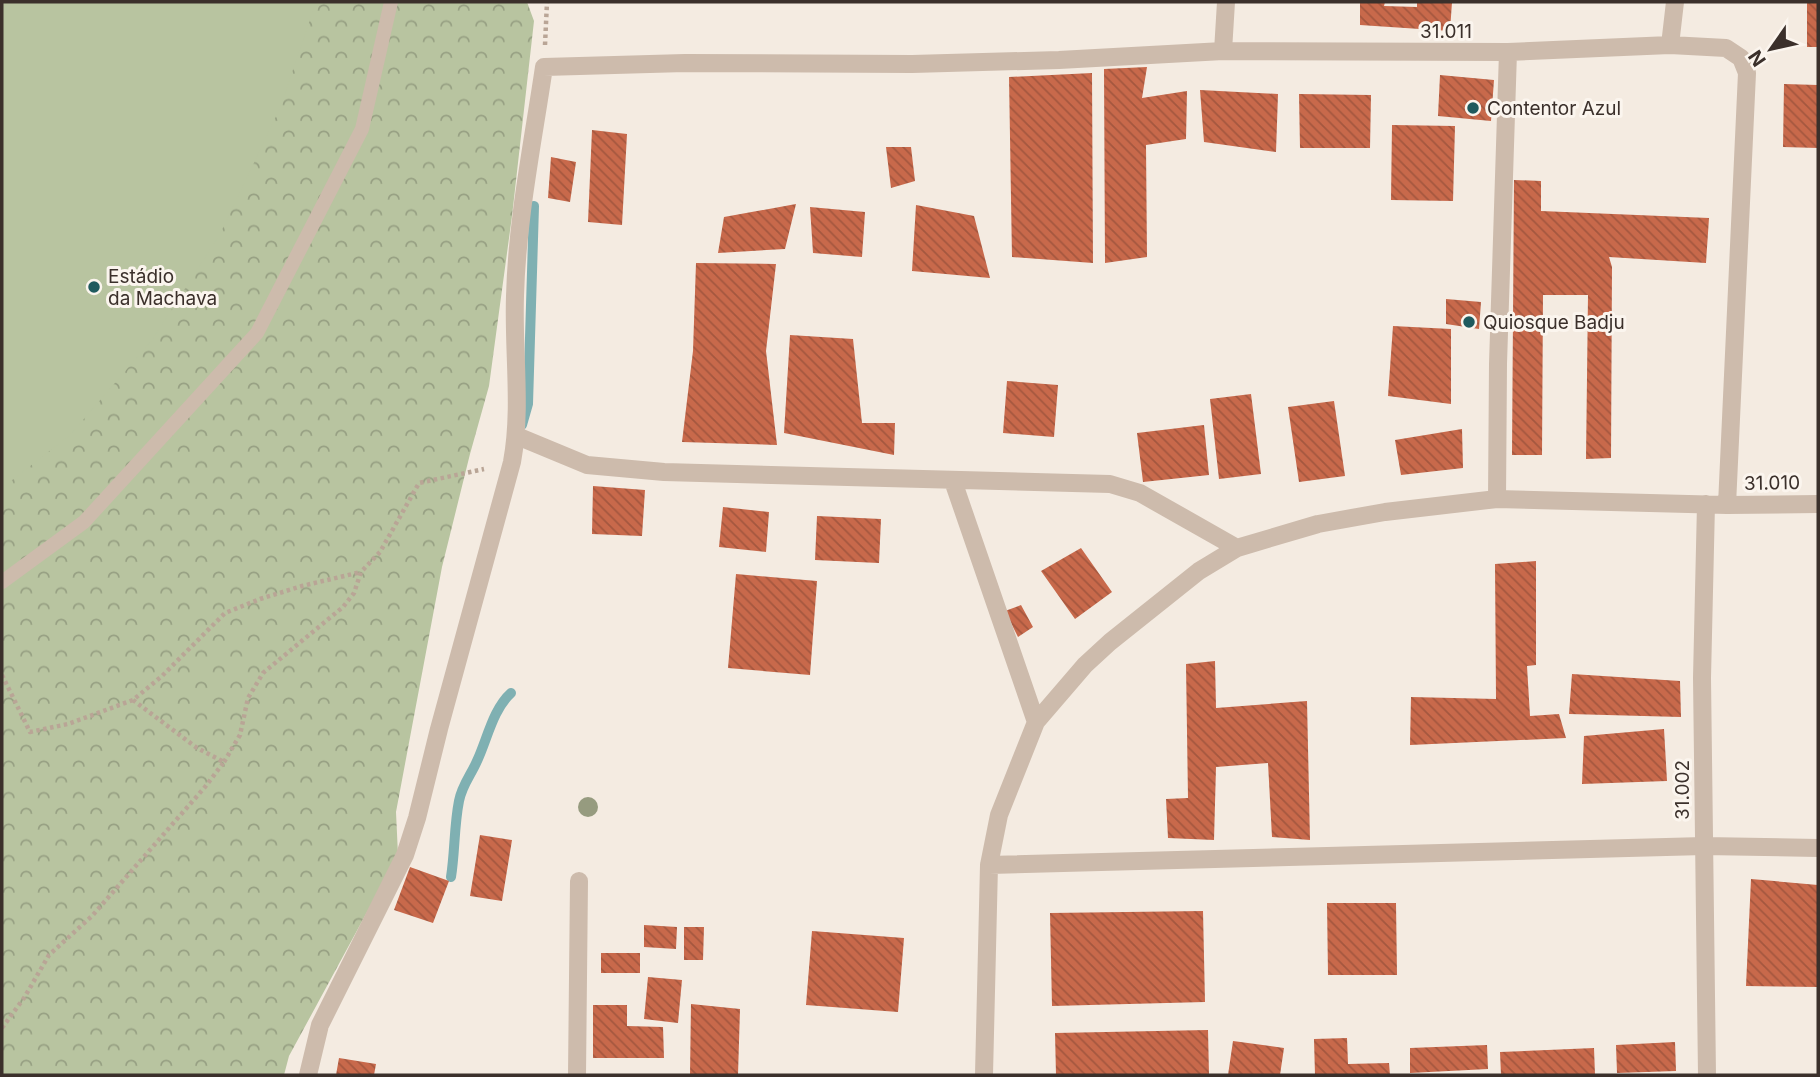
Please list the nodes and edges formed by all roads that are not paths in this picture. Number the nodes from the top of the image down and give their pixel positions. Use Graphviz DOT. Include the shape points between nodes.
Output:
graph roads {
  1 [pos="391,2"];
  2 [pos="1226,2"];
  3 [pos="1675,2"];
  4 [pos="1670,45"];
  5 [pos="1223,51"];
  6 [pos="1508,52"];
  7 [pos="517,436"];
  8 [pos="953,481"];
  9 [pos="1497,499"];
  10 [pos="1706,504"];
  11 [pos="1818,504"];
  12 [pos="1727,505"];
  13 [pos="1237,548"];
  14 [pos="2,582"];
  15 [pos="1036,722"];
  16 [pos="1704,846"];
  17 [pos="1818,848"];
  18 [pos="989,865"];
  19 [pos="579,881"];
  20 [pos="307,1075"];
  21 [pos="577,1075"];
  22 [pos="984,1075"];
  23 [pos="1707,1075"];
  1 -- 14 [label="lane" via="362,129 257,333 84,522"];
  2 -- 5 [label="street"];
  3 -- 4 [label="street"];
  4 -- 6 [label="street, 31.011"];
  4 -- 12 [label="street, 31.011" via="1726,48 1741,58 1747,73"];
  5 -- 6 [label="street, 31.011"];
  5 -- 7 [label="street, 31.011" via="912,64 544,67 515,295"];
  6 -- 9 [label="street"];
  7 -- 8 [label="street" via="587,465 664,472"];
  7 -- 20 [label="street" via="405,855 320,1025"];
  8 -- 13 [label="street" via="1110,484 1140,493"];
  8 -- 15 [label="street"];
  9 -- 10 [label="street, 31.010"];
  9 -- 13 [label="street, 31.010" via="1318,524"];
  10 -- 12 [label="street, 31.010"];
  10 -- 16 [label="street, 31.002"];
  11 -- 12 [label="street, 31.010"];
  13 -- 15 [label="street, 31.010" via="1199,571 1110,642"];
  15 -- 18 [label="street, 31.010" via="999,815"];
  16 -- 17 [label="street"];
  16 -- 18 [label="street"];
  16 -- 23 [label="street, 31.002"];
  18 -- 22 [label="street, 31.010"];
  19 -- 21 [label="street"];
}
